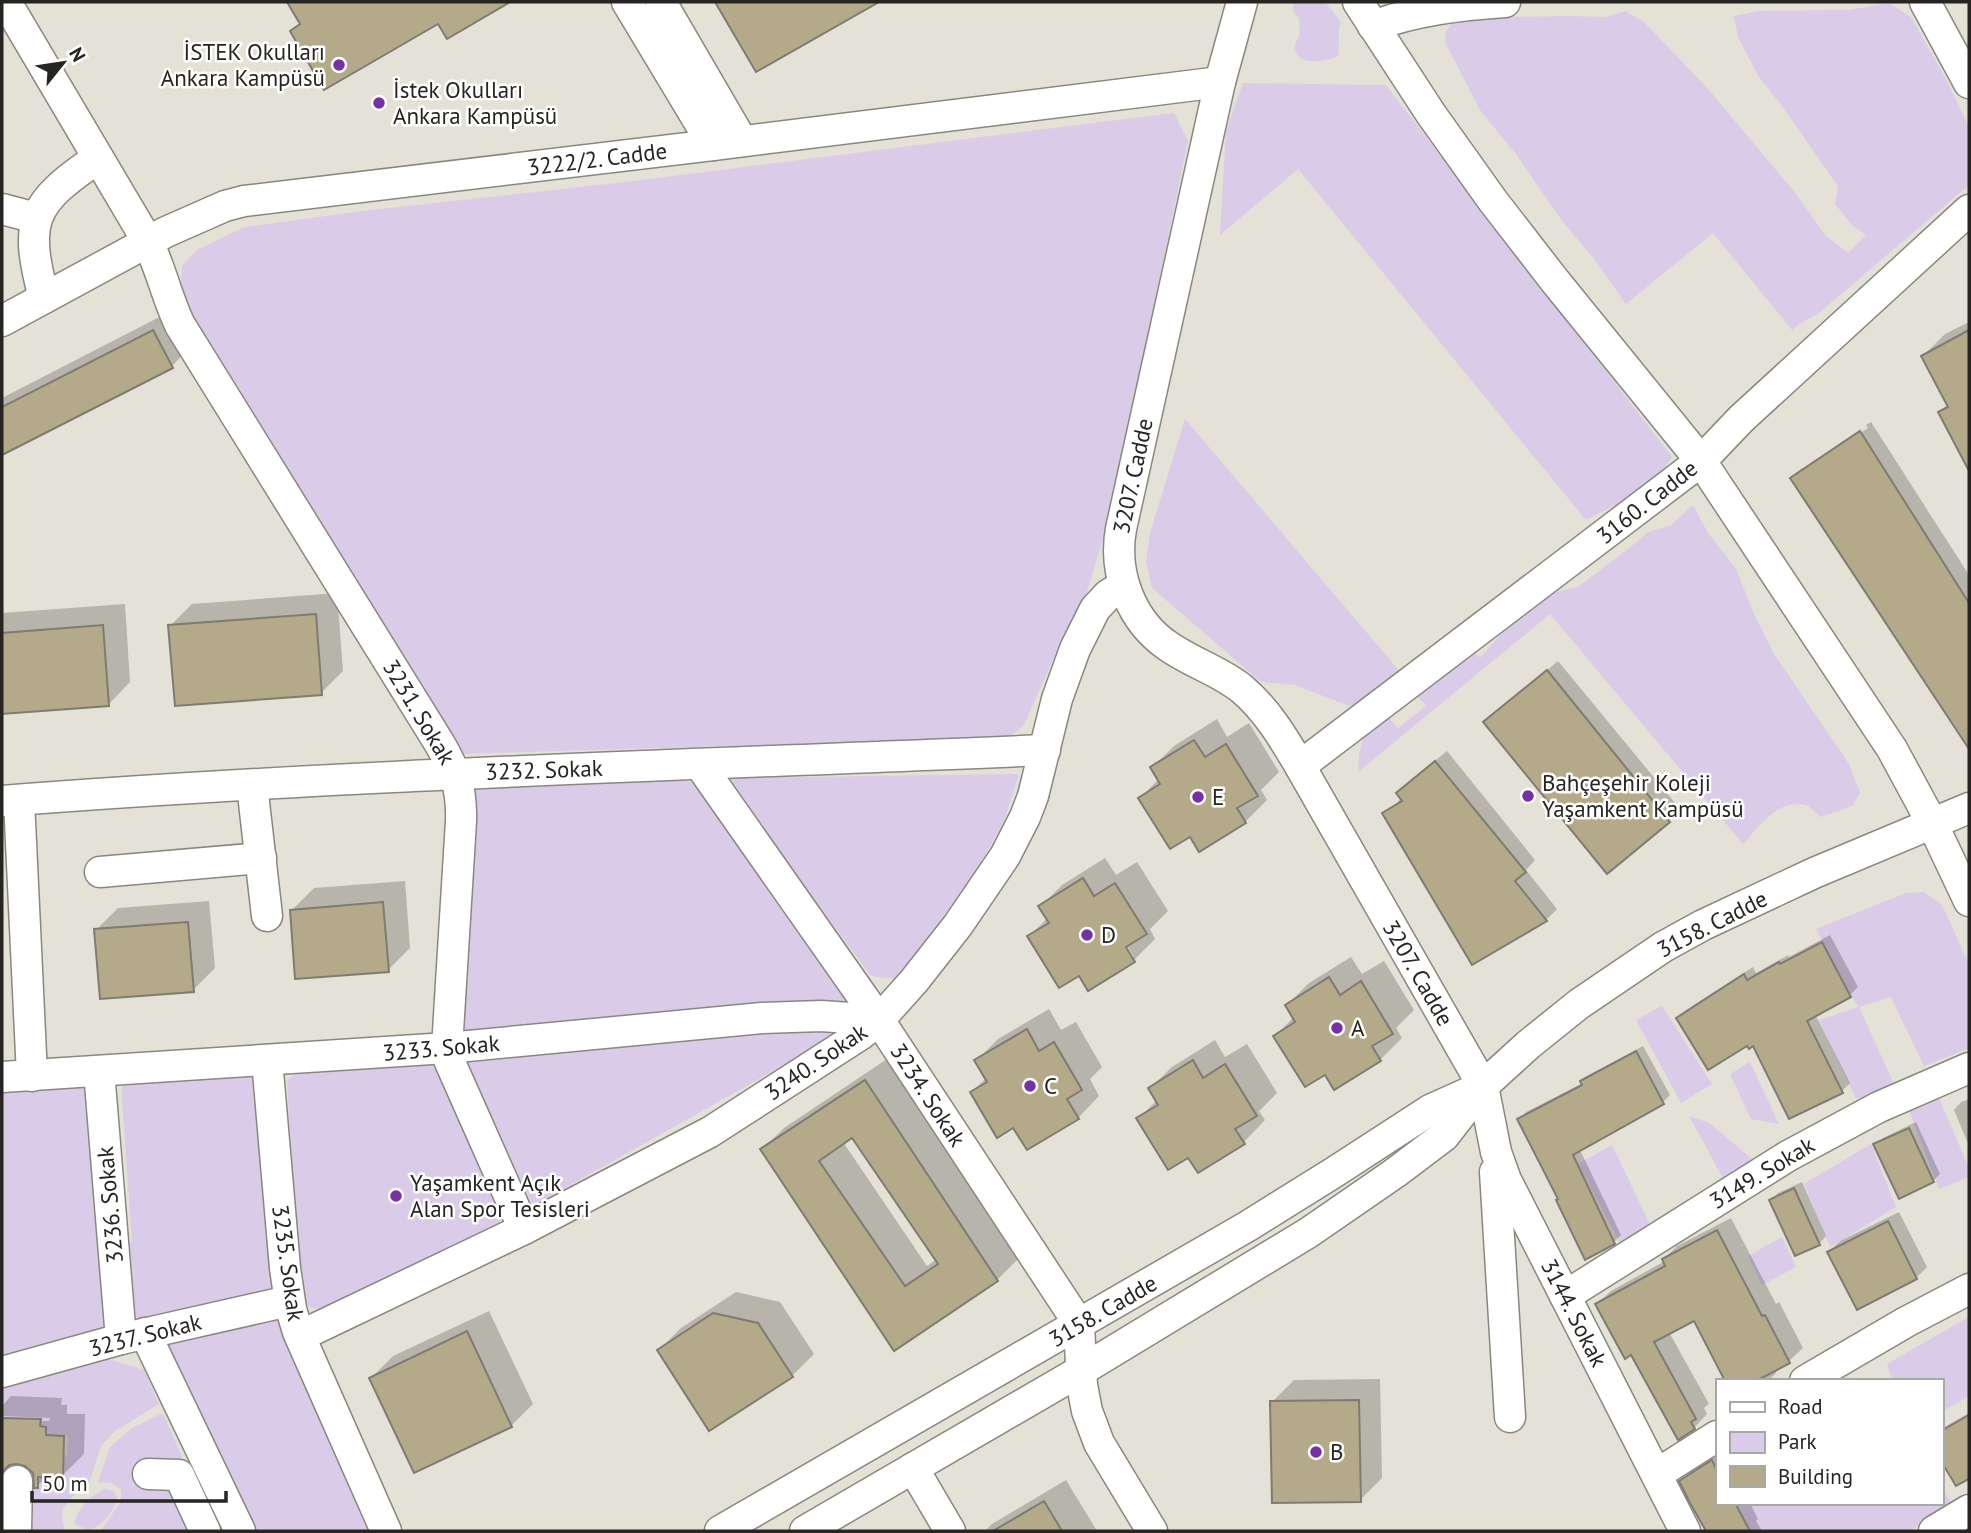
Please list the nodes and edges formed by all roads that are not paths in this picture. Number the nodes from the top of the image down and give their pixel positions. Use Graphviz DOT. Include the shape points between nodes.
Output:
graph roads {
  1 [pos="6,2"];
  2 [pos="627,2"];
  3 [pos="660,2"];
  4 [pos="1242,2"];
  5 [pos="1505,2"];
  6 [pos="1925,2"];
  7 [pos="1366,14"];
  8 [pos="1220,82"];
  9 [pos="1969,83"];
  10 [pos="728,143"];
  11 [pos="98,158"];
  12 [pos="2,209"];
  13 [pos="1969,210"];
  14 [pos="36,218"];
  15 [pos="148,242"];
  16 [pos="44,299"];
  17 [pos="2,321"];
  18 [pos="1701,461"];
  19 [pos="1124,585"];
  20 [pos="1045,750"];
  21 [pos="700,765"];
  22 [pos="1300,766"];
  23 [pos="455,773"];
  24 [pos="253,785"];
  25 [pos="10,801"];
  26 [pos="1969,808"];
  27 [pos="1932,822"];
  28 [pos="12,854"];
  29 [pos="261,858"];
  30 [pos="100,872"];
  31 [pos="1969,901"];
  32 [pos="267,916"];
  33 [pos="879,1020"];
  34 [pos="447,1048"];
  35 [pos="267,1060"];
  36 [pos="1969,1068"];
  37 [pos="99,1071"];
  38 [pos="32,1076"];
  39 [pos="2,1077"];
  40 [pos="1483,1086"];
  41 [pos="1493,1137"];
  42 [pos="524,1229"];
  43 [pos="1969,1289"];
  44 [pos="1565,1296"];
  45 [pos="289,1301"];
  46 [pos="1079,1324"];
  47 [pos="133,1336"];
  48 [pos="300,1336"];
  49 [pos="1082,1370"];
  50 [pos="2,1372"];
  51 [pos="1808,1379"];
  52 [pos="1510,1417"];
  53 [pos="1716,1437"];
  54 [pos="913,1468"];
  55 [pos="148,1474"];
  56 [pos="1657,1474"];
  57 [pos="17,1481"];
  58 [pos="1969,1510"];
  59 [pos="821,1527"];
  60 [pos="16,1531"];
  61 [pos="205,1531"];
  62 [pos="240,1531"];
  63 [pos="386,1531"];
  64 [pos="720,1531"];
  65 [pos="950,1531"];
  66 [pos="1152,1531"];
  67 [pos="1685,1531"];
  68 [pos="1935,1531"];
  1 -- 11 [label="street, 3231. Sokak"];
  2 -- 10 [label="street"];
  3 -- 10 [label="street"];
  4 -- 8 [label="street, 3207. Cadde"];
  5 -- 7 [label="street" via="1404,16"];
  6 -- 9 [label="street"];
  7 -- 18 [label="street" via="1501,211"];
  8 -- 10 [label="street, 3222/2. Cadde"];
  8 -- 19 [label="street, 3207. Cadde" via="1121,529 1118,556"];
  10 -- 15 [label="street, 3222/2. Cadde" via="244,201"];
  11 -- 14 [label="street" via="61,186"];
  11 -- 15 [label="street, 3231. Sokak"];
  12 -- 14 [label="street"];
  13 -- 18 [label="street, 3160. Cadde"];
  14 -- 16 [label="street" via="34,255"];
  15 -- 16 [label="street, 3222/2. Cadde"];
  15 -- 23 [label="street, 3231. Sokak" via="180,325"];
  16 -- 17 [label="street, 3222/2. Cadde"];
  18 -- 22 [label="street, 3160. Cadde"];
  18 -- 27 [label="street" via="1878,727"];
  19 -- 20 [label="street, 3240. Sokak" via="1095,609 1080,638 1057,699"];
  19 -- 22 [label="street, 3207. Cadde" via="1153,634 1243,690"];
  20 -- 21 [label="street, 3232. Sokak"];
  20 -- 33 [label="street, 3240. Sokak" via="1033,796 1005,856 944,944"];
  21 -- 23 [label="street, 3232. Sokak"];
  21 -- 33 [label="street, 3234. Sokak"];
  22 -- 40 [label="street, 3207. Cadde"];
  23 -- 24 [label="street, 3232. Sokak"];
  23 -- 34 [label="street, 3231. Sokak" via="461,821"];
  24 -- 25 [label="street, 3232. Sokak"];
  24 -- 29 [label="street"];
  25 -- 28 [label="street"];
  26 -- 27 [label="street, 3158. Cadde"];
  27 -- 31 [label="street"];
  27 -- 40 [label="street, 3158. Cadde" via="1663,947 1579,1004"];
  28 -- 38 [label="street"];
  29 -- 30 [label="street"];
  29 -- 32 [label="street"];
  33 -- 34 [label="street, 3233. Sokak" via="762,1018"];
  33 -- 42 [label="street, 3240. Sokak" via="710,1132"];
  33 -- 46 [label="street, 3234. Sokak"];
  34 -- 35 [label="street, 3233. Sokak"];
  34 -- 42 [label="street, 3231. Sokak" via="454,1074"];
  35 -- 37 [label="street, 3233. Sokak"];
  35 -- 45 [label="street, 3235. Sokak"];
  36 -- 44 [label="street, 3149. Sokak" via="1879,1107 1797,1151"];
  37 -- 38 [label="street, 3233. Sokak"];
  37 -- 47 [label="street, 3236. Sokak"];
  38 -- 39 [label="street, 3233. Sokak"];
  40 -- 41 [label="street, 3144. Sokak"];
  40 -- 46 [label="street, 3158. Cadde" via="1430,1110 1290,1200"];
  40 -- 49 [label="street, 3158. Cadde" via="1444,1136 1395,1173 1268,1259"];
  41 -- 44 [label="street, 3144. Sokak" via="1506,1180"];
  41 -- 52 [label="street"];
  42 -- 48 [label="street, 3240. Sokak"];
  43 -- 51 [label="street"];
  44 -- 56 [label="street, 3144. Sokak"];
  45 -- 47 [label="street, 3237. Sokak"];
  45 -- 48 [label="street, 3235. Sokak"];
  46 -- 49 [label="street"];
  46 -- 64 [label="street, 3158. Cadde"];
  47 -- 50 [label="street, 3237. Sokak"];
  47 -- 62 [label="street, 3236. Sokak"];
  48 -- 63 [label="street, 3235. Sokak"];
  49 -- 54 [label="street, 3158. Cadde"];
  49 -- 66 [label="street" via="1087,1411 1099,1443"];
  53 -- 56 [label="street"];
  54 -- 59 [label="street, 3158. Cadde"];
  54 -- 65 [label="street"];
  55 -- 61 [label="street" via="180,1475"];
  56 -- 67 [label="street, 3144. Sokak"];
  57 -- 60 [label="street"];
  58 -- 68 [label="street"];
}
